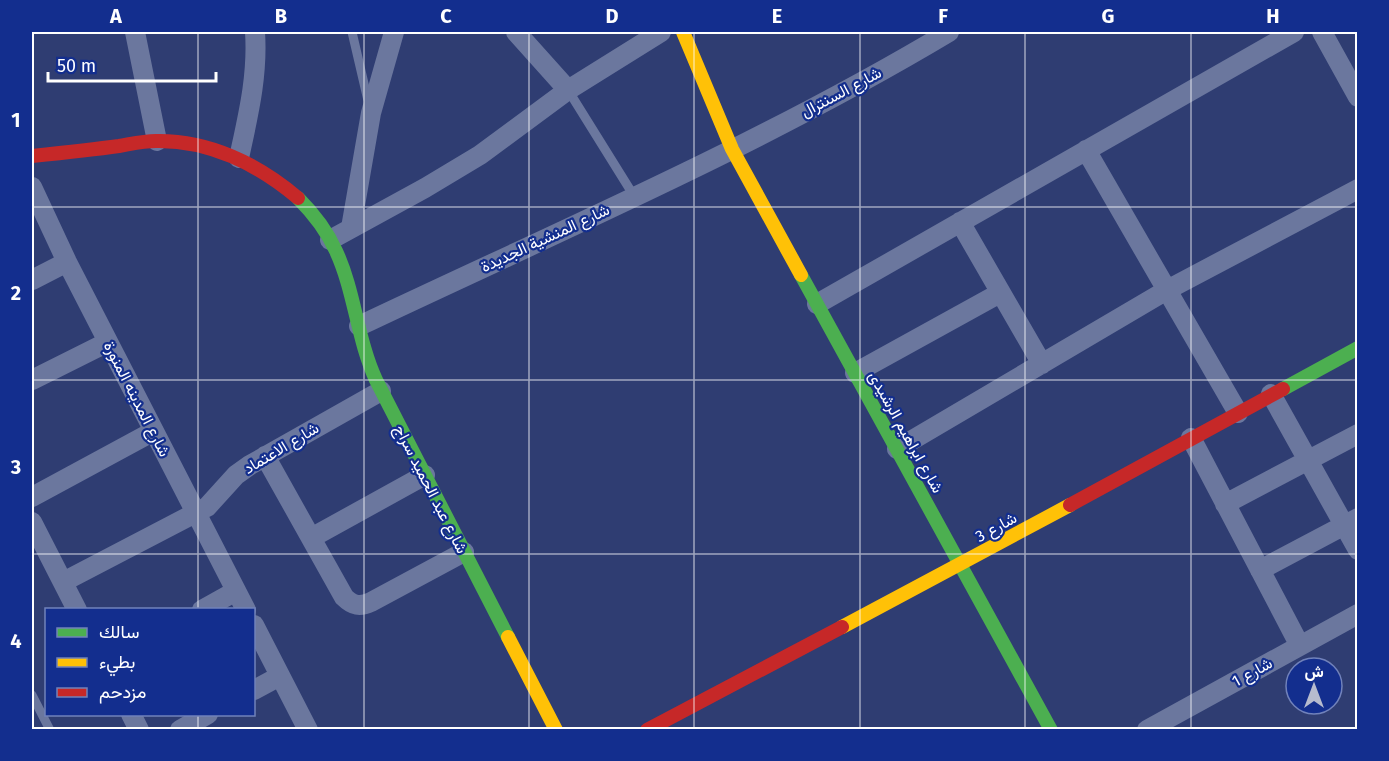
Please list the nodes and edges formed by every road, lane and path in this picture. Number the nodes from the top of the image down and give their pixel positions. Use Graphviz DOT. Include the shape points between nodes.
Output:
graph roads {
  1 [pos="135,32"];
  2 [pos="255,32"];
  3 [pos="352,32"];
  4 [pos="394,32"];
  5 [pos="516,32"];
  6 [pos="662,32"];
  7 [pos="683,32"];
  8 [pos="949,32"];
  9 [pos="1294,32"];
  10 [pos="1322,32"];
  11 [pos="568,90"];
  12 [pos="1358,97"];
  13 [pos="370,113"];
  14 [pos="157,141"];
  15 [pos="732,149"];
  16 [pos="1086,150"];
  17 [pos="32,156"];
  18 [pos="239,159"];
  19 [pos="32,187"];
  20 [pos="1358,189"];
  21 [pos="633,196"];
  22 [pos="960,222"];
  23 [pos="351,228"];
  24 [pos="330,240"];
  25 [pos="67,262"];
  26 [pos="32,280"];
  27 [pos="1167,290"];
  28 [pos="1000,293"];
  29 [pos="817,304"];
  30 [pos="359,326"];
  31 [pos="108,342"];
  32 [pos="1358,348"];
  33 [pos="1042,364"];
  34 [pos="855,373"];
  35 [pos="32,380"];
  36 [pos="381,391"];
  37 [pos="1272,394"];
  38 [pos="1238,413"];
  39 [pos="154,431"];
  40 [pos="1358,434"];
  41 [pos="1191,438"];
  42 [pos="897,449"];
  43 [pos="265,456"];
  44 [pos="1308,460"];
  45 [pos="424,476"];
  46 [pos="32,497"];
  47 [pos="1225,504"];
  48 [pos="196,513"];
  49 [pos="1351,521"];
  50 [pos="32,522"];
  51 [pos="311,538"];
  52 [pos="1358,550"];
  53 [pos="464,552"];
  54 [pos="959,566"];
  55 [pos="1260,570"];
  56 [pos="63,582"];
  57 [pos="236,591"];
  58 [pos="76,608"];
  59 [pos="203,608"];
  60 [pos="245,608"];
  61 [pos="1358,614"];
  62 [pos="255,627"];
  63 [pos="1300,646"];
  64 [pos="280,676"];
  65 [pos="255,689"];
  66 [pos="32,694"];
  67 [pos="204,716"];
  68 [pos="50,729"];
  69 [pos="180,729"];
  70 [pos="308,729"];
  71 [pos="556,729"];
  72 [pos="647,729"];
  73 [pos="1051,729"];
  74 [pos="1147,729"];
  1 -- 14 [label="street"];
  2 -- 18 [label="street" via="254,92"];
  3 -- 13 [label="lane"];
  4 -- 13 [label="street"];
  5 -- 11 [label="street"];
  6 -- 11 [label="street"];
  7 -- 15 [label="street, شارع ابراهيم الرشيدى"];
  8 -- 15 [label="street, شارع السنترال"];
  9 -- 16 [label="street"];
  10 -- 12 [label="street"];
  11 -- 21 [label="lane"];
  11 -- 23 [label="street" via="480,155"];
  13 -- 23 [label="street"];
  14 -- 17 [label="street, شارع عبد الحميد سراج"];
  14 -- 18 [label="street, شارع عبد الحميد سراج" via="204,147"];
  15 -- 21 [label="street, شارع المنشية الجديدة"];
  15 -- 29 [label="street, شارع ابراهيم الرشيدى"];
  16 -- 22 [label="street"];
  16 -- 27 [label="street"];
  18 -- 24 [label="street, شارع عبد الحميد سراج" via="291,192 313,214"];
  19 -- 25 [label="street, شارع المدينه المنورة"];
  20 -- 27 [label="street"];
  21 -- 30 [label="street, شارع المنشية الجديدة"];
  22 -- 28 [label="street"];
  22 -- 29 [label="street"];
  23 -- 24 [label="street"];
  24 -- 30 [label="street, شارع عبد الحميد سراج"];
  25 -- 26 [label="street"];
  25 -- 31 [label="street, شارع المدينه المنورة"];
  27 -- 33 [label="street"];
  27 -- 38 [label="street"];
  28 -- 33 [label="street"];
  28 -- 34 [label="street"];
  29 -- 34 [label="street, شارع ابراهيم الرشيدى"];
  30 -- 36 [label="street, شارع عبد الحميد سراج"];
  31 -- 35 [label="street"];
  31 -- 39 [label="street, شارع المدينه المنورة"];
  32 -- 37 [label="street, شارع 3"];
  33 -- 42 [label="street"];
  34 -- 42 [label="street, شارع ابراهيم الرشيدى"];
  36 -- 43 [label="street, شارع الاعتماد"];
  36 -- 45 [label="street, شارع عبد الحميد سراج"];
  37 -- 38 [label="street, شارع 3"];
  37 -- 44 [label="street"];
  38 -- 41 [label="street, شارع 3"];
  39 -- 46 [label="street"];
  39 -- 48 [label="street, شارع المدينه المنورة"];
  40 -- 44 [label="street"];
  41 -- 47 [label="street"];
  41 -- 54 [label="street, شارع 3"];
  42 -- 54 [label="street, شارع ابراهيم الرشيدى"];
  43 -- 48 [label="street, شارع الاعتماد" via="236,476 217,498"];
  43 -- 51 [label="street"];
  44 -- 47 [label="street"];
  44 -- 49 [label="street"];
  45 -- 51 [label="street"];
  45 -- 53 [label="street, شارع عبد الحميد سراج"];
  47 -- 55 [label="street"];
  48 -- 56 [label="street, شارع الاعتماد"];
  48 -- 57 [label="street, شارع المدينه المنورة"];
  49 -- 52 [label="street"];
  49 -- 55 [label="street"];
  50 -- 56 [label="street"];
  51 -- 53 [label="street" via="344,597 357,605 371,602"];
  53 -- 71 [label="street, شارع عبد الحميد سراج"];
  54 -- 72 [label="street, شارع 3"];
  54 -- 73 [label="street, شارع ابراهيم الرشيدى"];
  55 -- 63 [label="street"];
  56 -- 58 [label="street"];
  57 -- 59 [label="street"];
  57 -- 60 [label="street, شارع المدينه المنورة"];
  61 -- 63 [label="street, شارع 1"];
  62 -- 64 [label="street"];
  63 -- 74 [label="street, شارع 1"];
  64 -- 65 [label="street"];
  64 -- 70 [label="street"];
  66 -- 68 [label="lane"];
  67 -- 69 [label="street"];
}
